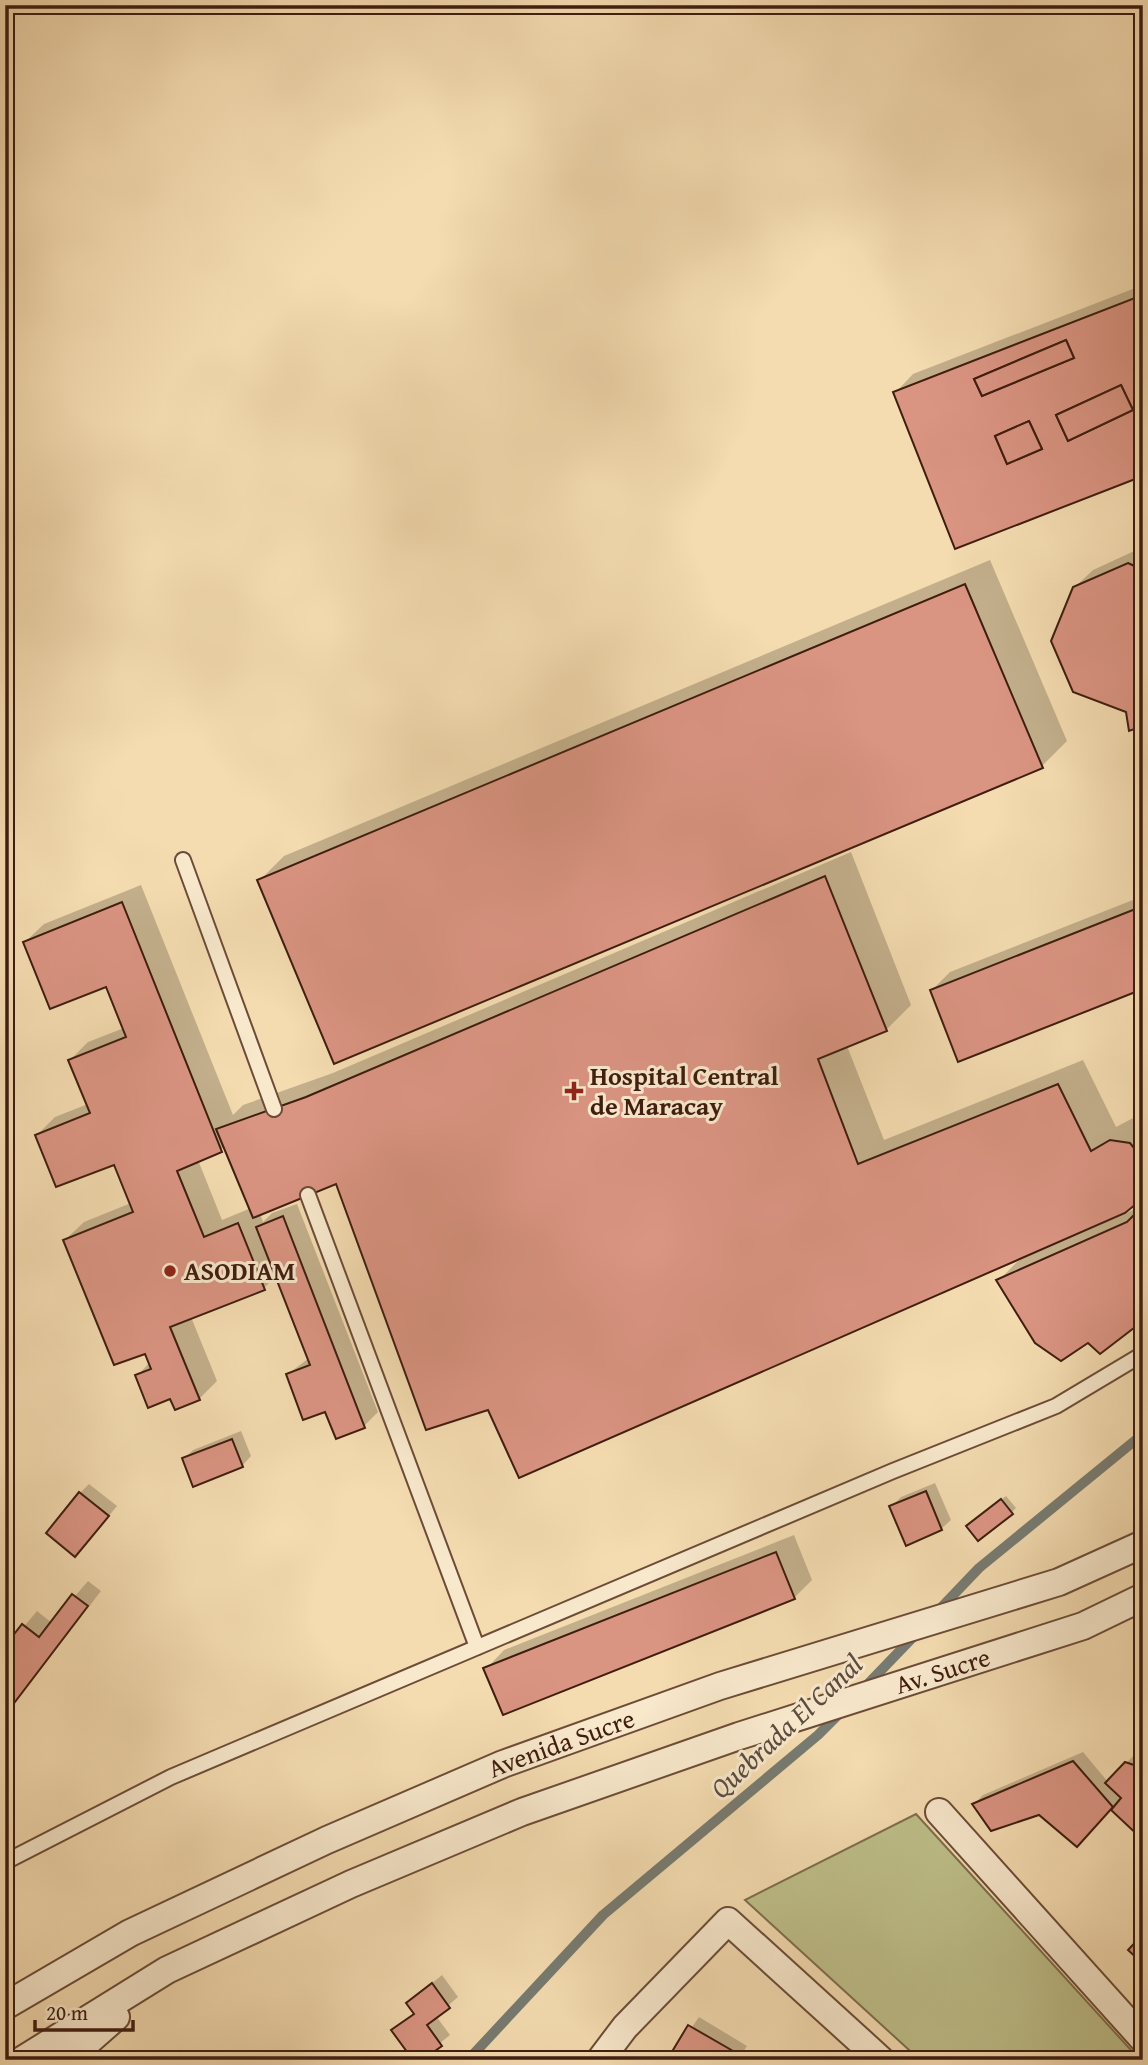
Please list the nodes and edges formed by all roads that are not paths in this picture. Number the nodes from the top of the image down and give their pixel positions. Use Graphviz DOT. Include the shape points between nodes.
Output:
graph roads {
  1 [pos="183,860"];
  2 [pos="274,1109"];
  3 [pos="308,1195"];
  4 [pos="1143,1353"];
  5 [pos="1143,1544"];
  6 [pos="1143,1597"];
  7 [pos="1143,1615"];
  8 [pos="1083,1626"];
  9 [pos="477,1647"];
  10 [pos="738,1736"];
  11 [pos="939,1812"];
  12 [pos="5,1862"];
  13 [pos="167,1970"];
  14 [pos="5,2006"];
  15 [pos="1143,2039"];
  16 [pos="22,2060"];
  17 [pos="67,2060"];
  18 [pos="600,2060"];
  19 [pos="881,2060"];
  1 -- 2 [label="lane"];
  3 -- 9 [label="lane"];
  4 -- 9 [label="lane" via="1056,1406"];
  5 -- 14 [label="street, Avenida Sucre" via="1056,1583 720,1686 503,1764 130,1933"];
  6 -- 8 [label="street, Av. Sucre"];
  7 -- 8 [label="street"];
  8 -- 10 [label="street, Av. Sucre"];
  9 -- 12 [label="lane" via="171,1777"];
  10 -- 13 [label="street, Avenida Sucre" via="522,1812 351,1884"];
  11 -- 15 [label="street"];
  13 -- 16 [label="street, Avenida Sucre"];
  13 -- 17 [label="street"];
  18 -- 19 [label="street" via="625,2027 728,1921"];
}
